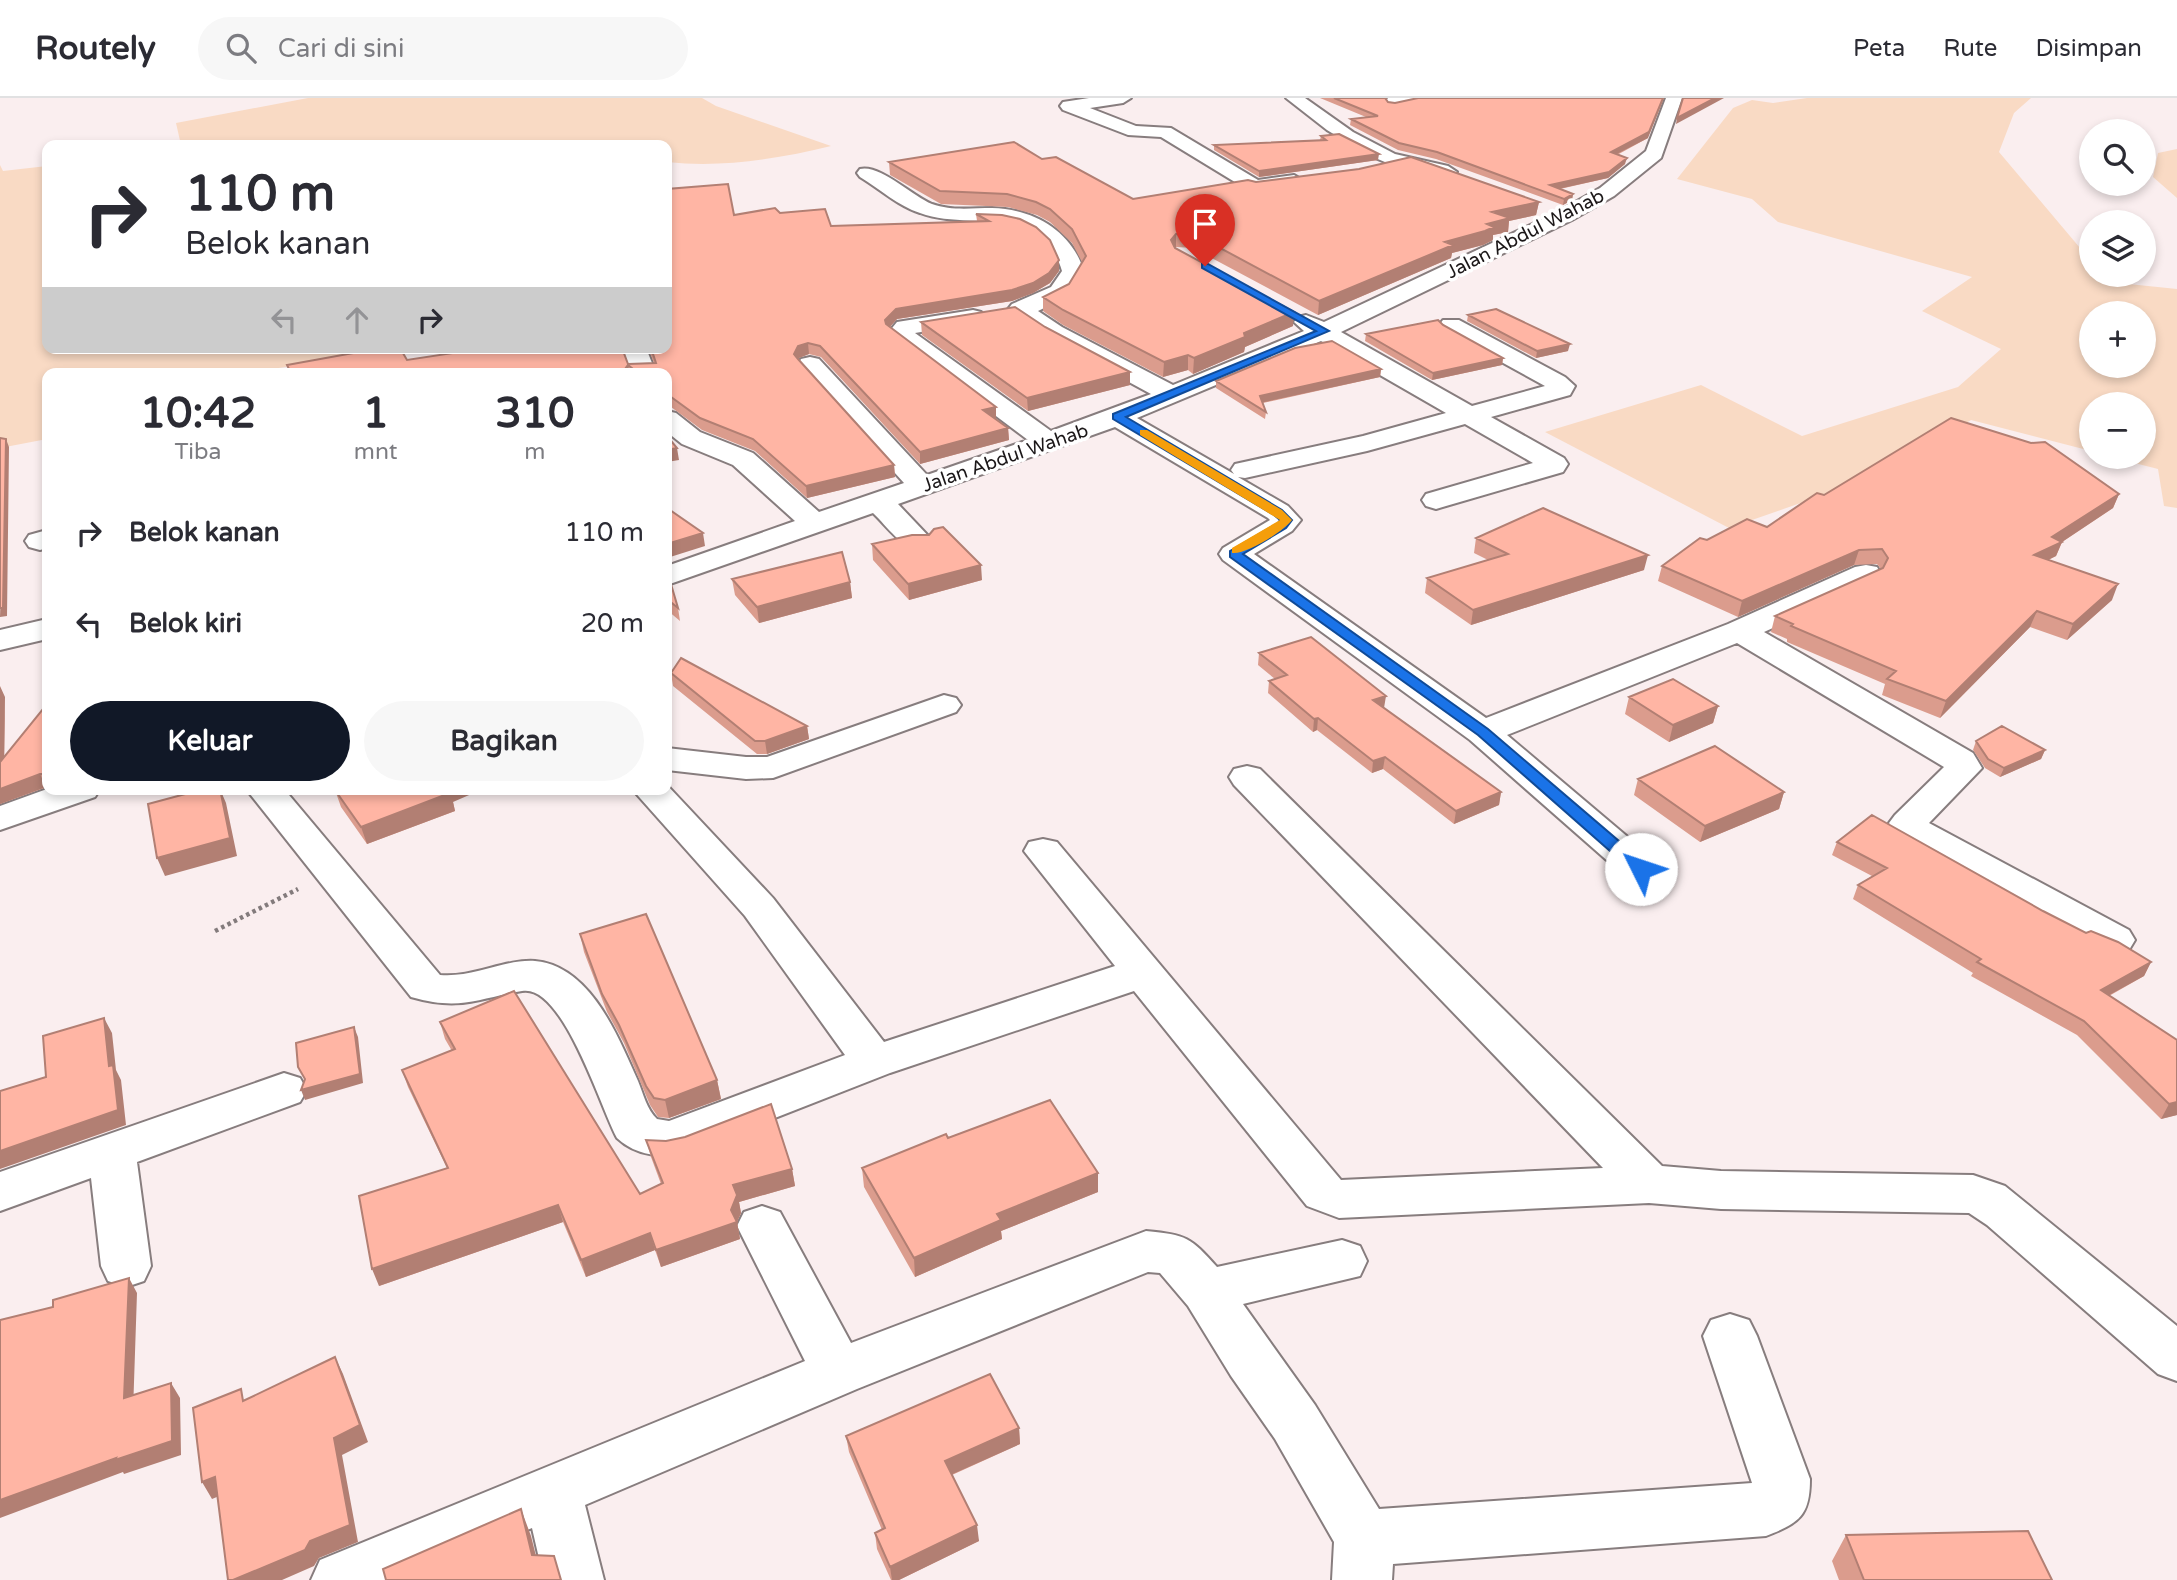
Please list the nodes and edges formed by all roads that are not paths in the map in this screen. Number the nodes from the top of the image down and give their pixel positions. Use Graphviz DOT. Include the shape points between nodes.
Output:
graph roads {
  1 [pos="1052,98"];
  2 [pos="1123,98"];
  3 [pos="1294,98"];
  4 [pos="1671,98"];
  5 [pos="1069,106"];
  6 [pos="1286,162"];
  7 [pos="1405,163"];
  8 [pos="1370,170"];
  9 [pos="867,173"];
  10 [pos="1466,179"];
  11 [pos="1540,207"];
  12 [pos="1565,216"];
  13 [pos="1020,309"];
  14 [pos="1287,311"];
  15 [pos="1451,326"];
  16 [pos="1324,331"];
  17 [pos="810,364"];
  18 [pos="1171,394"];
  19 [pos="1468,415"];
  20 [pos="1117,417"];
  21 [pos="672,423"];
  22 [pos="1048,442"];
  23 [pos="1245,470"];
  24 [pos="922,486"];
  25 [pos="1436,500"];
  26 [pos="878,501"];
  27 [pos="814,523"];
  28 [pos="919,542"];
  29 [pos="672,574"];
  30 [pos="1866,574"];
  31 [pos="42,630"];
  32 [pos="1739,631"];
  33 [pos="0,640"];
  34 [pos="943,705"];
  35 [pos="1483,732"];
  36 [pos="672,759"];
  37 [pos="1247,778"];
  38 [pos="66,795"];
  39 [pos="269,795"];
  40 [pos="656,795"];
  41 [pos="0,819"];
  42 [pos="1044,851"];
  43 [pos="1641,869"];
  44 [pos="2114,940"];
  45 [pos="1144,972"];
  46 [pos="874,1062"];
  47 [pos="285,1090"];
  48 [pos="112,1152"];
  49 [pos="1649,1184"];
  50 [pos="0,1192"];
  51 [pos="762,1226"];
  52 [pos="1342,1261"];
  53 [pos="126,1266"];
  54 [pos="1206,1292"];
  55 [pos="1730,1336"];
  56 [pos="2177,1358"];
  57 [pos="838,1372"];
  58 [pos="553,1492"];
  59 [pos="1363,1559"];
  60 [pos="341,1580"];
  61 [pos="574,1580"];
  1 -- 5 [label="street"];
  2 -- 5 [label="street"];
  3 -- 7 [label="street" via="1347,136"];
  4 -- 12 [label="street, Jalan Abdul Wahab" via="1651,158 1607,192"];
  5 -- 6 [label="street" via="1134,131 1165,132 1255,187 1317,179"];
  7 -- 8 [label="street"];
  7 -- 10 [label="street" via="1428,165"];
  9 -- 13 [label="street" via="926,209 962,215 1021,215 1051,235 1071,262 1072,276 1057,295"];
  11 -- 12 [label="street"];
  12 -- 16 [label="street, Jalan Abdul Wahab"];
  13 -- 18 [label="street"];
  13 -- 22 [label="street" via="905,327 900,333"];
  14 -- 16 [label="street"];
  15 -- 19 [label="street" via="1562,386 1556,393"];
  16 -- 18 [label="street, Jalan Abdul Wahab"];
  16 -- 19 [label="street"];
  17 -- 24 [label="street"];
  18 -- 20 [label="street, Jalan Abdul Wahab"];
  19 -- 23 [label="street"];
  19 -- 25 [label="street" via="1553,466"];
  20 -- 22 [label="street, Jalan Abdul Wahab"];
  20 -- 35 [label="street" via="1278,512 1286,520 1282,525 1234,554"];
  21 -- 27 [label="street" via="691,438 743,459"];
  22 -- 24 [label="street, Jalan Abdul Wahab"];
  24 -- 26 [label="street, Jalan Abdul Wahab"];
  26 -- 27 [label="street, Jalan Abdul Wahab"];
  26 -- 28 [label="street"];
  27 -- 29 [label="street, Jalan Abdul Wahab"];
  30 -- 32 [label="street"];
  31 -- 33 [label="street"];
  32 -- 35 [label="street"];
  32 -- 44 [label="street" via="1960,761 1964,768 1908,823 1909,828"];
  34 -- 36 [label="street" via="773,766 747,769"];
  35 -- 43 [label="street"];
  37 -- 49 [label="street"];
  38 -- 41 [label="street"];
  39 -- 46 [label="street" via="426,987 461,992 528,975 544,977 561,991 585,1021 634,1126 644,1135 671,1139"];
  40 -- 46 [label="street" via="759,907"];
  42 -- 45 [label="street"];
  45 -- 46 [label="street"];
  45 -- 49 [label="street" via="1324,1193 1339,1199 1391,1198"];
  47 -- 48 [label="street"];
  48 -- 50 [label="street"];
  48 -- 53 [label="street"];
  49 -- 56 [label="street" via="1721,1190 1973,1194 2004,1211"];
  51 -- 57 [label="street"];
  52 -- 54 [label="street"];
  54 -- 57 [label="street" via="1174,1254 1146,1251"];
  54 -- 59 [label="street" via="1295,1422"];
  55 -- 59 [label="street" via="1781,1479 1781,1499 1766,1509"];
  57 -- 58 [label="street"];
  58 -- 60 [label="street"];
  58 -- 61 [label="street"];
}
